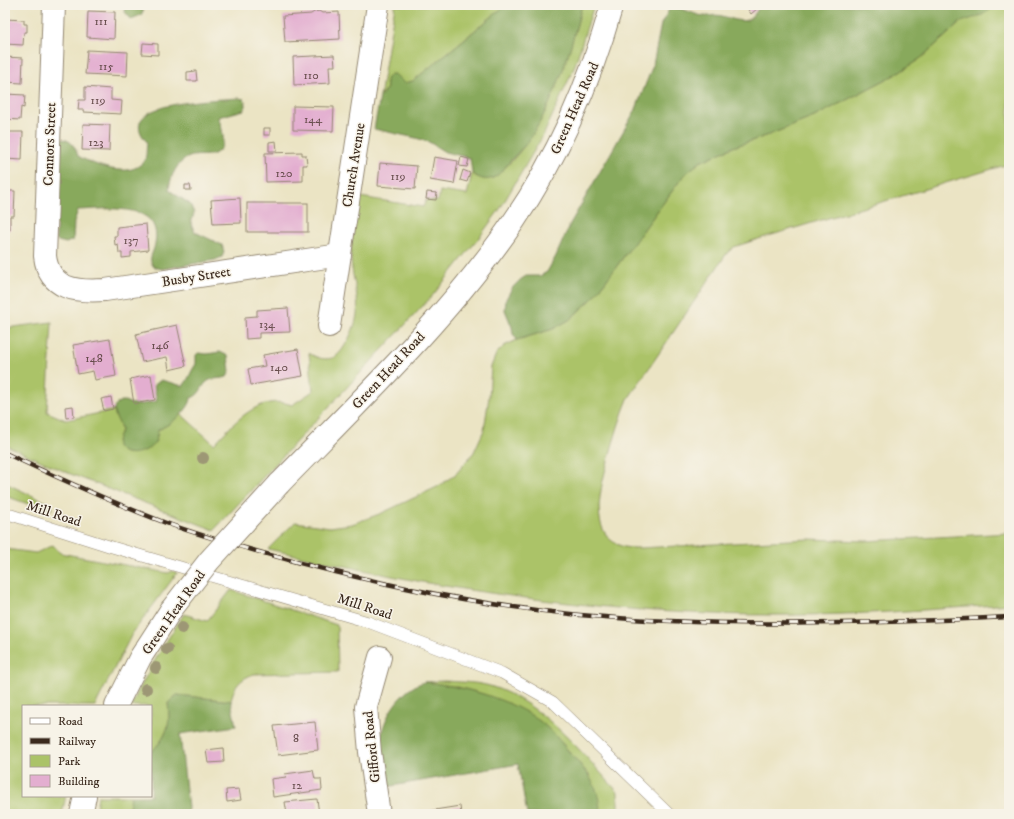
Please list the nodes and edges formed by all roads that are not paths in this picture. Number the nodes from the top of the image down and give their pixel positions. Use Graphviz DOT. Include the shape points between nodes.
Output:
graph roads {
  1 [pos="54,5"];
  2 [pos="378,5"];
  3 [pos="612,5"];
  4 [pos="340,255"];
  5 [pos="55,280"];
  6 [pos="329,326"];
  7 [pos="5,513"];
  8 [pos="380,657"];
  9 [pos="116,705"];
  10 [pos="85,797"];
  11 [pos="81,814"];
  12 [pos="379,814"];
  13 [pos="669,814"];
  1 -- 5 [label="street, Connors Street" via="45,256 46,267"];
  2 -- 4 [label="street, Church Avenue"];
  3 -- 9 [label="street, Green Head Road, bridge" via="596,57 575,111 555,152 515,220 481,266 415,342 201,570 140,658"];
  4 -- 5 [label="street, Busby Street" via="105,290 73,289"];
  4 -- 6 [label="street, Church Avenue"];
  7 -- 13 [label="lane, Mill Road" via="368,622 502,673 553,702"];
  8 -- 12 [label="street, Gifford Road" via="366,712"];
  10 -- 11 [label="street"];
}
